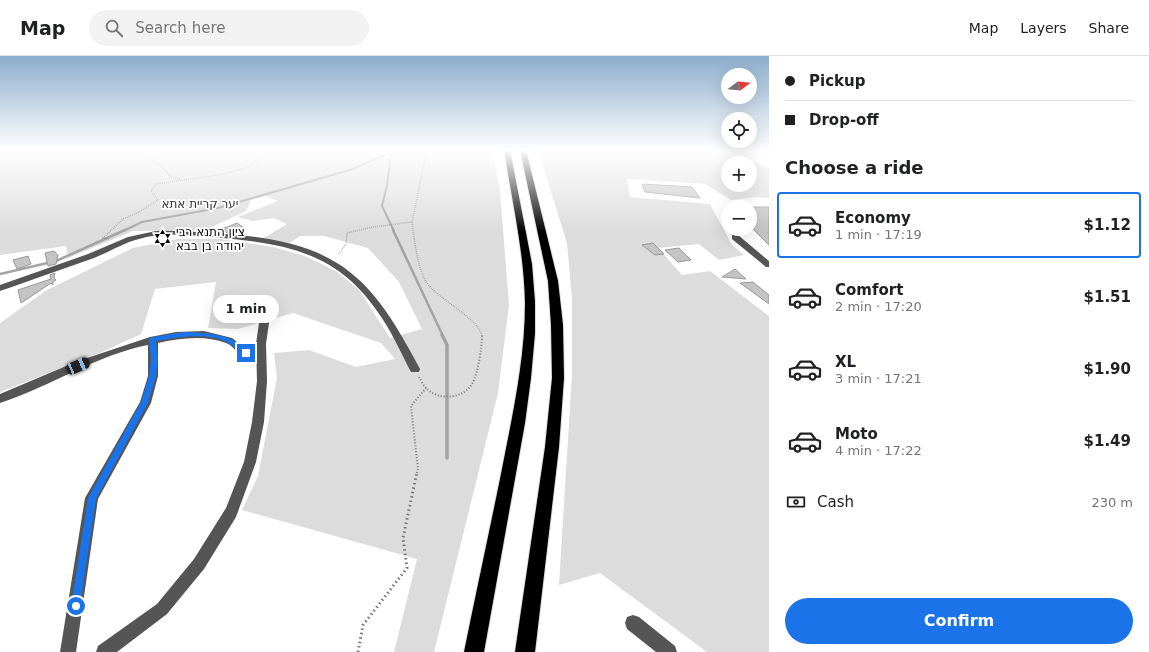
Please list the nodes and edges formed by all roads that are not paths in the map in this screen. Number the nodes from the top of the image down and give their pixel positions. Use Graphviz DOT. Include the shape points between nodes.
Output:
graph roads {
  1 [pos="512,178"];
  2 [pos="529,178"];
  3 [pos="735,237"];
  4 [pos="769,264"];
  5 [pos="0,288"];
  6 [pos="266,309"];
  7 [pos="153,339"];
  8 [pos="246,353"];
  9 [pos="415,369"];
  10 [pos="0,399"];
  11 [pos="633,623"];
  12 [pos="68,652"];
  13 [pos="104,652"];
  14 [pos="474,652"];
  15 [pos="525,652"];
  16 [pos="669,652"];
  1 -- 14 [label="highway" via="529,281 528,354 518,423"];
  2 -- 15 [label="highway" via="553,281 558,378 552,447"];
  3 -- 4 [label="street"];
  5 -- 9 [label="street" via="144,235 178,233 291,245 318,255 344,269 357,280 399,338"];
  6 -- 13 [label="street" via="261,344 262,381 258,422 250,462 231,512 199,564 162,609"];
  7 -- 8 [label="street" via="184,334 209,335 230,340"];
  7 -- 10 [label="street" via="104,354"];
  7 -- 12 [label="street" via="153,376 145,403 92,498"];
  11 -- 16 [label="street"];
}
